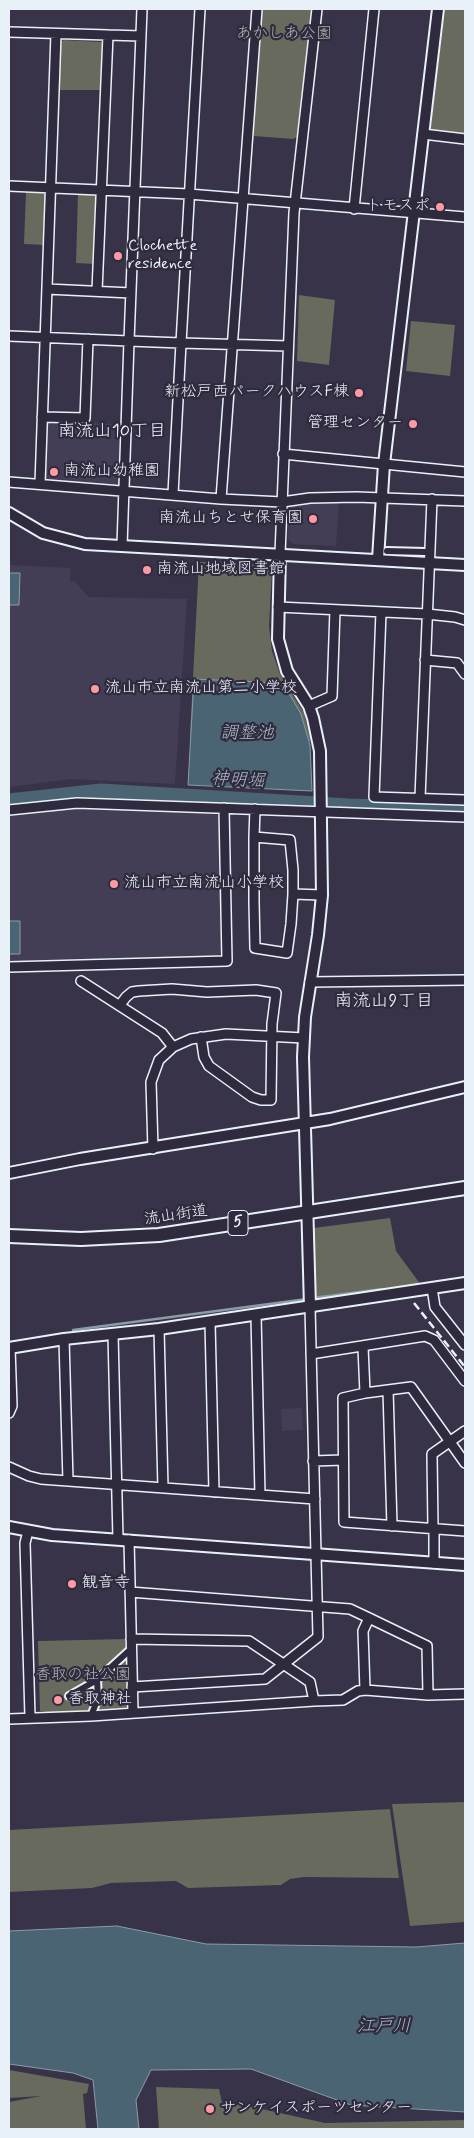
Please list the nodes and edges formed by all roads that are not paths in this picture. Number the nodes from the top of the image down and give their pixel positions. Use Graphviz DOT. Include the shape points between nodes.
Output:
graph roads {
  1 [pos="142,9"];
  2 [pos="200,9"];
  3 [pos="257,9"];
  4 [pos="317,9"];
  5 [pos="374,9"];
  6 [pos="438,9"];
  7 [pos="9,32"];
  8 [pos="56,34"];
  9 [pos="108,35"];
  10 [pos="141,36"];
  11 [pos="423,134"];
  12 [pos="465,139"];
  13 [pos="9,186"];
  14 [pos="50,188"];
  15 [pos="102,190"];
  16 [pos="135,191"];
  17 [pos="189,194"];
  18 [pos="243,199"];
  19 [pos="295,203"];
  20 [pos="354,209"];
  21 [pos="414,214"];
  22 [pos="465,216"];
  23 [pos="47,289"];
  24 [pos="98,291"];
  25 [pos="131,293"];
  26 [pos="9,336"];
  27 [pos="46,338"];
  28 [pos="88,339"];
  29 [pos="129,341"];
  30 [pos="181,342"];
  31 [pos="232,344"];
  32 [pos="288,346"];
  33 [pos="42,417"];
  34 [pos="283,454"];
  35 [pos="384,464"];
  36 [pos="465,472"];
  37 [pos="9,482"];
  38 [pos="40,484"];
  39 [pos="124,491"];
  40 [pos="173,494"];
  41 [pos="382,498"];
  42 [pos="221,499"];
  43 [pos="432,499"];
  44 [pos="465,501"];
  45 [pos="282,502"];
  46 [pos="9,513"];
  47 [pos="122,546"];
  48 [pos="387,551"];
  49 [pos="425,552"];
  50 [pos="280,554"];
  51 [pos="378,559"];
  52 [pos="430,562"];
  53 [pos="465,565"];
  54 [pos="278,607"];
  55 [pos="335,610"];
  56 [pos="381,612"];
  57 [pos="427,614"];
  58 [pos="465,620"];
  59 [pos="425,660"];
  60 [pos="465,674"];
  61 [pos="308,706"];
  62 [pos="420,798"];
  63 [pos="465,800"];
  64 [pos="321,806"];
  65 [pos="224,808"];
  66 [pos="255,809"];
  67 [pos="9,810"];
  68 [pos="465,817"];
  69 [pos="254,837"];
  70 [pos="293,894"];
  71 [pos="322,895"];
  72 [pos="9,967"];
  73 [pos="465,980"];
  74 [pos="81,981"];
  75 [pos="310,982"];
  76 [pos="120,1005"];
  77 [pos="271,1036"];
  78 [pos="201,1037"];
  79 [pos="304,1038"];
  80 [pos="173,1047"];
  81 [pos="465,1086"];
  82 [pos="305,1123"];
  83 [pos="153,1149"];
  84 [pos="9,1173"];
  85 [pos="465,1188"];
  86 [pos="307,1212"];
  87 [pos="9,1236"];
  88 [pos="465,1283"];
  89 [pos="432,1288"];
  90 [pos="310,1306"];
  91 [pos="256,1315"];
  92 [pos="210,1322"];
  93 [pos="159,1329"];
  94 [pos="113,1334"];
  95 [pos="64,1339"];
  96 [pos="465,1344"];
  97 [pos="363,1347"];
  98 [pos="9,1348"];
  99 [pos="310,1354"];
  100 [pos="465,1381"];
  101 [pos="388,1390"];
  102 [pos="364,1393"];
  103 [pos="9,1413"];
  104 [pos="465,1431"];
  105 [pos="450,1442"];
  106 [pos="343,1460"];
  107 [pos="313,1461"];
  108 [pos="465,1463"];
  109 [pos="9,1467"];
  110 [pos="68,1482"];
  111 [pos="117,1484"];
  112 [pos="163,1488"];
  113 [pos="214,1492"];
  114 [pos="260,1495"];
  115 [pos="315,1499"];
  116 [pos="392,1526"];
  117 [pos="9,1527"];
  118 [pos="434,1528"];
  119 [pos="465,1531"];
  120 [pos="28,1532"];
  121 [pos="123,1540"];
  122 [pos="316,1554"];
  123 [pos="434,1563"];
  124 [pos="465,1565"];
  125 [pos="130,1592"];
  126 [pos="317,1606"];
  127 [pos="369,1618"];
  128 [pos="131,1644"];
  129 [pos="284,1664"];
  130 [pos="97,1680"];
  131 [pos="132,1687"];
  132 [pos="365,1690"];
  133 [pos="465,1694"];
  134 [pos="428,1695"];
  135 [pos="69,1696"];
  136 [pos="314,1701"];
  137 [pos="133,1712"];
  138 [pos="91,1716"];
  139 [pos="30,1717"];
  140 [pos="9,1719"];
  1 -- 10 [label="street"];
  2 -- 17 [label="street"];
  3 -- 18 [label="street"];
  4 -- 19 [label="street"];
  5 -- 20 [label="street"];
  6 -- 11 [label="street"];
  7 -- 8 [label="street"];
  8 -- 9 [label="street"];
  8 -- 14 [label="street"];
  9 -- 10 [label="street"];
  9 -- 15 [label="street"];
  10 -- 16 [label="street"];
  11 -- 12 [label="street"];
  11 -- 21 [label="street"];
  13 -- 14 [label="street"];
  14 -- 15 [label="street"];
  14 -- 23 [label="street"];
  15 -- 16 [label="street"];
  15 -- 24 [label="street"];
  16 -- 17 [label="street"];
  16 -- 25 [label="street"];
  17 -- 18 [label="street"];
  17 -- 30 [label="street"];
  18 -- 19 [label="street"];
  18 -- 31 [label="street"];
  19 -- 20 [label="street"];
  19 -- 32 [label="street"];
  20 -- 21 [label="street"];
  21 -- 22 [label="street"];
  21 -- 35 [label="street"];
  23 -- 24 [label="street"];
  23 -- 27 [label="street"];
  24 -- 25 [label="street"];
  25 -- 29 [label="street"];
  26 -- 27 [label="street"];
  27 -- 28 [label="street"];
  27 -- 33 [label="street"];
  28 -- 29 [label="street"];
  28 -- 33 [label="street" via="85,418"];
  29 -- 30 [label="street"];
  29 -- 39 [label="street"];
  30 -- 31 [label="street"];
  30 -- 40 [label="street"];
  31 -- 32 [label="street"];
  31 -- 42 [label="street"];
  32 -- 34 [label="street"];
  33 -- 38 [label="street"];
  34 -- 35 [label="street"];
  34 -- 45 [label="street"];
  35 -- 36 [label="street"];
  35 -- 41 [label="street"];
  37 -- 38 [label="street"];
  38 -- 39 [label="street"];
  39 -- 40 [label="street"];
  39 -- 47 [label="street"];
  40 -- 42 [label="street"];
  41 -- 43 [label="street"];
  41 -- 45 [label="street" via="310,498"];
  41 -- 51 [label="street"];
  42 -- 45 [label="street"];
  43 -- 44 [label="street"];
  43 -- 52 [label="street"];
  45 -- 50 [label="street"];
  46 -- 47 [label="street" via="56,538"];
  47 -- 50 [label="street"];
  48 -- 49 [label="street"];
  50 -- 51 [label="street"];
  50 -- 54 [label="street"];
  51 -- 52 [label="street"];
  52 -- 53 [label="street"];
  52 -- 57 [label="street"];
  54 -- 55 [label="street"];
  54 -- 61 [label="street" via="278,639 283,660"];
  55 -- 56 [label="street"];
  55 -- 61 [label="street" via="332,696"];
  56 -- 57 [label="street"];
  56 -- 62 [label="street" via="374,797"];
  57 -- 58 [label="street"];
  57 -- 59 [label="street"];
  59 -- 60 [label="street" via="457,663"];
  59 -- 62 [label="street"];
  61 -- 64 [label="street" via="319,741"];
  62 -- 63 [label="street"];
  64 -- 66 [label="street"];
  64 -- 68 [label="street"];
  64 -- 71 [label="street"];
  65 -- 66 [label="street"];
  65 -- 67 [label="street" via="77,803"];
  65 -- 72 [label="street" via="228,961"];
  66 -- 69 [label="street"];
  69 -- 70 [label="street" via="290,840"];
  69 -- 70 [label="street" via="255,948 287,952"];
  70 -- 71 [label="street"];
  71 -- 75 [label="street"];
  73 -- 75 [label="street"];
  74 -- 76 [label="street"];
  75 -- 79 [label="street"];
  76 -- 77 [label="street" via="126,997 139,991 256,990 276,993"];
  76 -- 80 [label="street" via="162,1033"];
  77 -- 78 [label="street" via="226,1034"];
  77 -- 78 [label="street" via="271,1100 252,1097 209,1066"];
  77 -- 79 [label="street"];
  78 -- 80 [label="street"];
  79 -- 82 [label="street"];
  80 -- 83 [label="street" via="159,1060 151,1082"];
  81 -- 82 [label="street"];
  82 -- 83 [label="street"];
  82 -- 86 [label="street"];
  83 -- 84 [label="street"];
  85 -- 86 [label="main road, 流山街道 / 5"];
  86 -- 87 [label="main road, 流山街道 / 5" via="138,1238"];
  86 -- 90 [label="street"];
  88 -- 89 [label="street"];
  89 -- 90 [label="street"];
  89 -- 96 [label="street" via="436,1307"];
  90 -- 91 [label="street"];
  90 -- 99 [label="street"];
  91 -- 92 [label="street"];
  91 -- 114 [label="street"];
  92 -- 93 [label="street"];
  92 -- 113 [label="street"];
  93 -- 94 [label="street"];
  93 -- 112 [label="street"];
  94 -- 95 [label="street"];
  94 -- 111 [label="street"];
  95 -- 98 [label="street"];
  95 -- 110 [label="street"];
  97 -- 99 [label="street"];
  97 -- 100 [label="street" via="429,1337"];
  97 -- 102 [label="street"];
  98 -- 103 [label="street" via="12,1406"];
  99 -- 107 [label="street"];
  101 -- 102 [label="street"];
  101 -- 105 [label="street" via="411,1387"];
  101 -- 116 [label="street"];
  102 -- 106 [label="street" via="342,1401"];
  104 -- 105 [label="street"];
  105 -- 108 [label="street"];
  105 -- 118 [label="street" via="432,1454"];
  106 -- 107 [label="street"];
  106 -- 116 [label="street" via="344,1522"];
  107 -- 115 [label="street"];
  109 -- 110 [label="street" via="29,1476"];
  110 -- 111 [label="street"];
  111 -- 112 [label="street"];
  111 -- 121 [label="street"];
  112 -- 113 [label="street"];
  113 -- 114 [label="street"];
  114 -- 115 [label="street"];
  115 -- 122 [label="street"];
  116 -- 118 [label="street"];
  117 -- 120 [label="street"];
  118 -- 119 [label="street"];
  118 -- 123 [label="street"];
  120 -- 121 [label="street"];
  120 -- 139 [label="street" via="25,1543"];
  121 -- 122 [label="street"];
  121 -- 125 [label="street"];
  122 -- 123 [label="street"];
  122 -- 126 [label="street"];
  123 -- 124 [label="street"];
  125 -- 126 [label="street"];
  125 -- 128 [label="street"];
  126 -- 127 [label="street" via="350,1609"];
  126 -- 129 [label="street" via="318,1636"];
  127 -- 132 [label="street" via="363,1631"];
  127 -- 134 [label="street" via="427,1646"];
  128 -- 129 [label="street" via="248,1641"];
  128 -- 130 [label="street"];
  128 -- 131 [label="street"];
  129 -- 131 [label="street" via="265,1678"];
  129 -- 136 [label="street" via="310,1682"];
  130 -- 135 [label="street"];
  130 -- 138 [label="street" via="98,1698"];
  131 -- 137 [label="street"];
  132 -- 134 [label="street"];
  132 -- 136 [label="street" via="343,1700"];
  133 -- 134 [label="street"];
  136 -- 137 [label="street"];
  137 -- 138 [label="street"];
  138 -- 139 [label="street"];
  139 -- 140 [label="street"];
}
